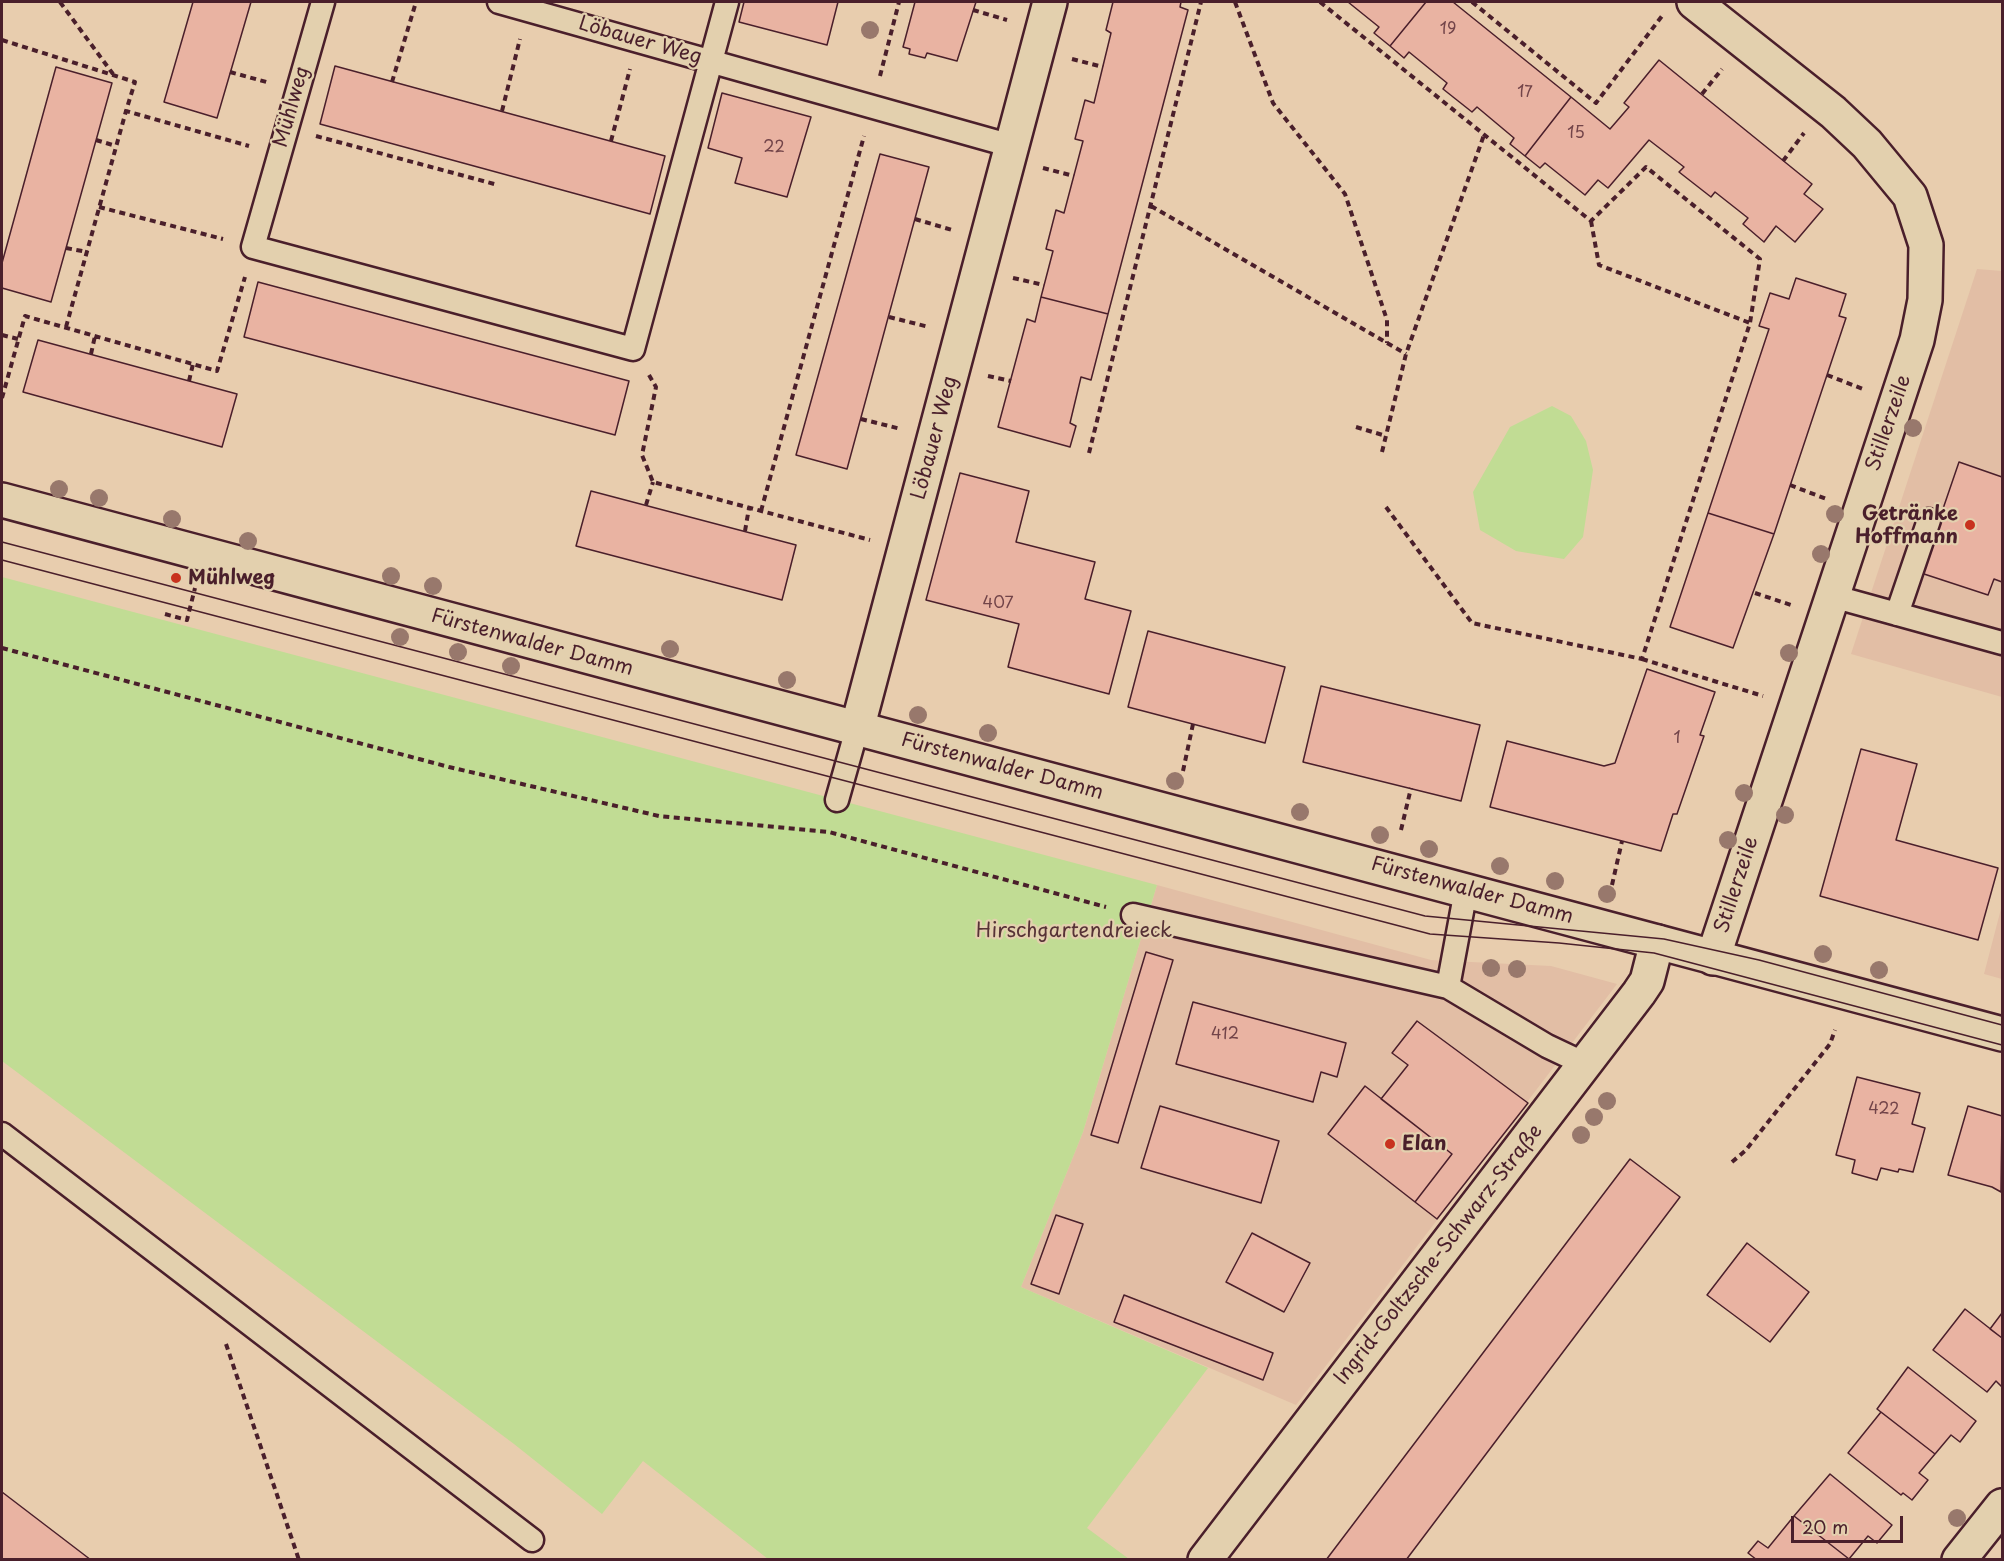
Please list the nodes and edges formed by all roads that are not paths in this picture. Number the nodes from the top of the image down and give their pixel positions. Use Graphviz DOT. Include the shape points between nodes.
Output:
graph roads {
  1 [pos="323,2"];
  2 [pos="499,2"];
  3 [pos="727,2"];
  4 [pos="1050,2"];
  5 [pos="1680,6"];
  6 [pos="711,61"];
  7 [pos="1012,146"];
  8 [pos="2,500"];
  9 [pos="1929,520"];
  10 [pos="1832,596"];
  11 [pos="1897,614"];
  12 [pos="2002,643"];
  13 [pos="857,729"];
  14 [pos="837,800"];
  15 [pos="1466,890"];
  16 [pos="1133,915"];
  17 [pos="1657,942"];
  18 [pos="1713,958"];
  19 [pos="1448,987"];
  20 [pos="2002,1034"];
  21 [pos="1585,1064"];
  22 [pos="2,1134"];
  23 [pos="2002,1506"];
  24 [pos="532,1540"];
  25 [pos="1205,1560"];
  26 [pos="1959,1560"];
  1 -- 6 [label="lane, Mühlweg" via="253,247 633,349"];
  2 -- 6 [label="lane, Löbauer Weg"];
  3 -- 6 [label="lane, Löbauer Weg"];
  4 -- 7 [label="street, Löbauer Weg"];
  5 -- 10 [label="street, Stillerzeile" via="1833,112 1867,144 1910,196 1926,245 1925,300 1917,340"];
  6 -- 7 [label="lane, Löbauer Weg"];
  7 -- 13 [label="street, Löbauer Weg"];
  8 -- 13 [label="street, Fürstenwalder Damm"];
  9 -- 11 [label="lane"];
  10 -- 11 [label="lane"];
  10 -- 18 [label="street, Stillerzeile"];
  11 -- 12 [label="lane"];
  13 -- 14 [label="lane"];
  13 -- 15 [label="street, Fürstenwalder Damm"];
  15 -- 17 [label="street, Fürstenwalder Damm"];
  15 -- 19 [label="lane"];
  16 -- 19 [label="lane"];
  17 -- 18 [label="street, Fürstenwalder Damm"];
  17 -- 21 [label="street, Ingrid-Goltzsche-Schwarz-Straße" via="1647,981"];
  18 -- 20 [label="street, Fürstenwalder Damm"];
  19 -- 21 [label="lane"];
  21 -- 25 [label="street, Ingrid-Goltzsche-Schwarz-Straße"];
  22 -- 24 [label="lane"];
  23 -- 26 [label="street"];
}
